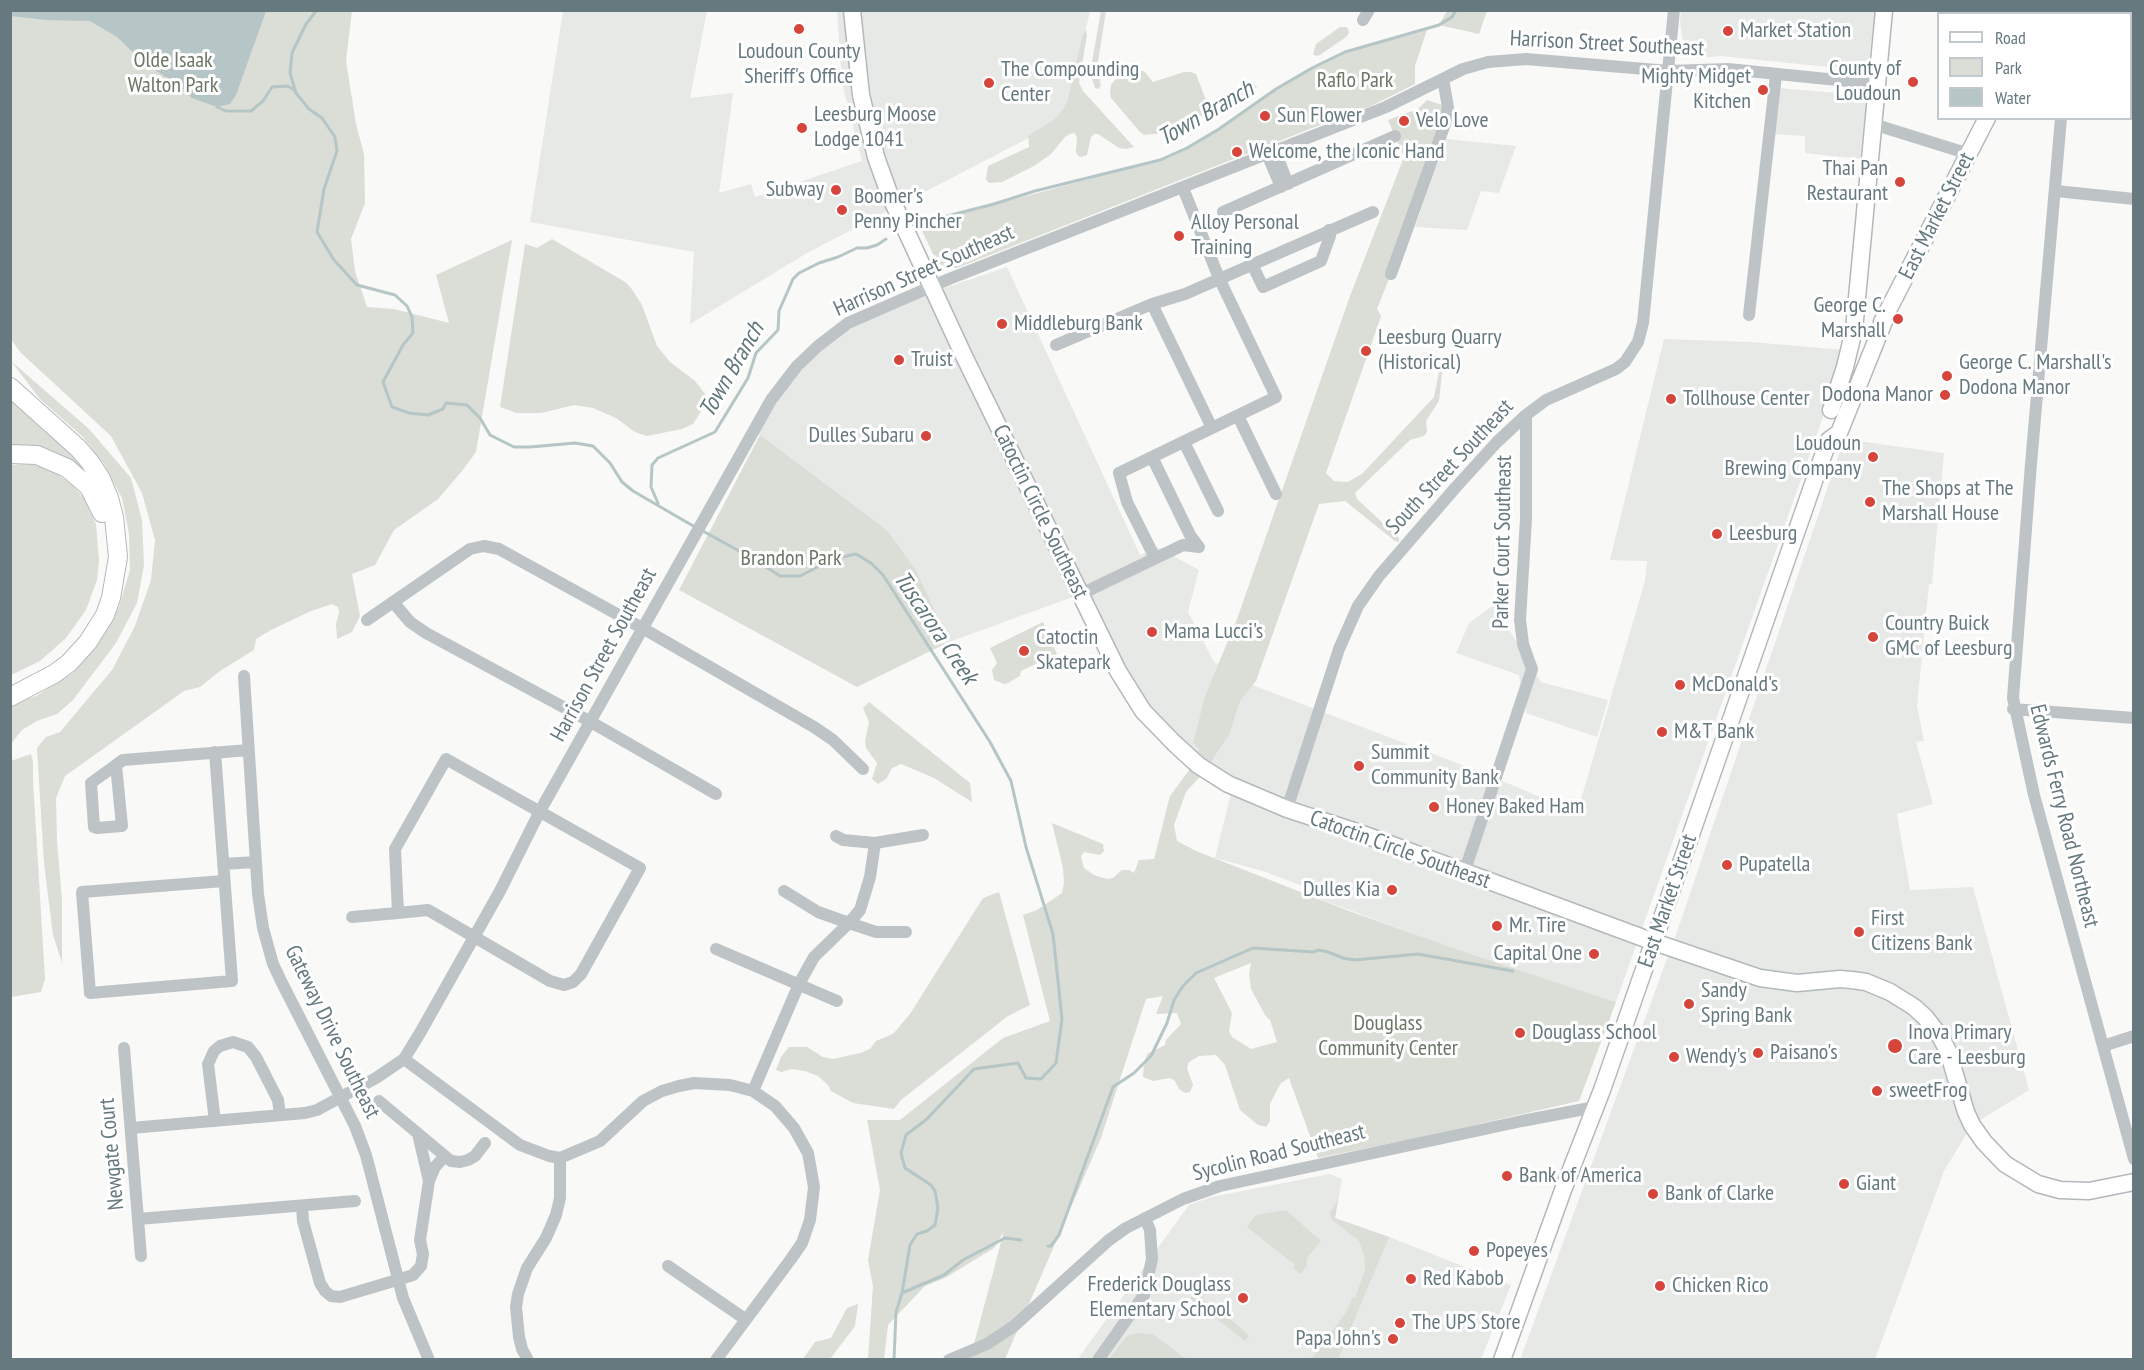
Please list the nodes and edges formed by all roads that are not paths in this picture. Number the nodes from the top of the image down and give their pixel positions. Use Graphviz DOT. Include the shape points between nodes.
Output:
graph roads {
  1 [pos="852,10"];
  2 [pos="1674,10"];
  3 [pos="1884,10"];
  4 [pos="1669,71"];
  5 [pos="1776,75"];
  6 [pos="1443,79"];
  7 [pos="1877,84"];
  8 [pos="1986,120"];
  9 [pos="2061,120"];
  10 [pos="1873,124"];
  11 [pos="1395,136"];
  12 [pos="1271,152"];
  13 [pos="1969,154"];
  14 [pos="1285,185"];
  15 [pos="1183,188"];
  16 [pos="2056,191"];
  17 [pos="2133,199"];
  18 [pos="1223,212"];
  19 [pos="1373,212"];
  20 [pos="1329,230"];
  21 [pos="1252,264"];
  22 [pos="1391,274"];
  23 [pos="1219,278"];
  24 [pos="931,286"];
  25 [pos="1152,304"];
  26 [pos="1887,314"];
  27 [pos="1749,315"];
  28 [pos="1854,330"];
  29 [pos="1056,345"];
  30 [pos="1852,370"];
  31 [pos="10,387"];
  32 [pos="1838,414"];
  33 [pos="1526,415"];
  34 [pos="1238,416"];
  35 [pos="1212,428"];
  36 [pos="1184,442"];
  37 [pos="10,454"];
  38 [pos="1152,457"];
  39 [pos="1276,494"];
  40 [pos="1218,511"];
  41 [pos="1155,558"];
  42 [pos="1081,594"];
  43 [pos="393,602"];
  44 [pos="367,620"];
  45 [pos="644,629"];
  46 [pos="244,676"];
  47 [pos="10,684"];
  48 [pos="10,697"];
  49 [pos="2013,709"];
  50 [pos="2133,718"];
  51 [pos="591,722"];
  52 [pos="249,750"];
  53 [pos="215,752"];
  54 [pos="116,765"];
  55 [pos="863,769"];
  56 [pos="716,794"];
  57 [pos="1287,810"];
  58 [pos="540,812"];
  59 [pos="923,835"];
  60 [pos="836,836"];
  61 [pos="875,843"];
  62 [pos="255,862"];
  63 [pos="223,864"];
  64 [pos="1464,873"];
  65 [pos="224,882"];
  66 [pos="784,891"];
  67 [pos="398,913"];
  68 [pos="352,917"];
  69 [pos="849,923"];
  70 [pos="906,932"];
  71 [pos="474,937"];
  72 [pos="1654,942"];
  73 [pos="717,949"];
  74 [pos="799,984"];
  75 [pos="837,1001"];
  76 [pos="2133,1036"];
  77 [pos="2103,1046"];
  78 [pos="124,1048"];
  79 [pos="404,1059"];
  80 [pos="753,1091"];
  81 [pos="340,1097"];
  82 [pos="379,1101"];
  83 [pos="1595,1107"];
  84 [pos="280,1114"];
  85 [pos="215,1121"];
  86 [pos="130,1128"];
  87 [pos="418,1134"];
  88 [pos="485,1143"];
  89 [pos="444,1156"];
  90 [pos="560,1158"];
  91 [pos="2133,1159"];
  92 [pos="429,1181"];
  93 [pos="2133,1182"];
  94 [pos="355,1201"];
  95 [pos="302,1206"];
  96 [pos="1145,1218"];
  97 [pos="138,1219"];
  98 [pos="141,1256"];
  99 [pos="668,1266"];
  100 [pos="397,1280"];
  101 [pos="745,1319"];
  102 [pos="429,1359"];
  103 [pos="528,1359"];
  104 [pos="716,1359"];
  105 [pos="949,1359"];
  106 [pos="1098,1359"];
  107 [pos="1502,1359"];
  1 -- 24 [label="main road, Catoctin Circle Southeast" via="861,95 873,145 890,196"];
  2 -- 4 [label="street, South Street Southeast"];
  3 -- 7 [label="main road"];
  4 -- 5 [label="street, Harrison Street Southeast" via="1728,69"];
  4 -- 6 [label="street, Harrison Street Southeast" via="1511,59 1476,65"];
  4 -- 33 [label="street, South Street Southeast" via="1638,342 1616,369 1546,400"];
  5 -- 7 [label="street, Harrison Street Southeast"];
  5 -- 27 [label="street"];
  6 -- 12 [label="street, Harrison Street Southeast" via="1386,107"];
  6 -- 22 [label="street" via="1448,107 1445,124"];
  7 -- 10 [label="main road"];
  8 -- 13 [label="main road, East Market Street"];
  9 -- 16 [label="street, Edwards Ferry Road Northeast"];
  10 -- 13 [label="street"];
  10 -- 28 [label="main road"];
  11 -- 14 [label="street"];
  12 -- 14 [label="street"];
  12 -- 15 [label="street, Harrison Street Southeast"];
  13 -- 26 [label="main road, East Market Street"];
  14 -- 18 [label="street"];
  15 -- 23 [label="street"];
  15 -- 24 [label="street, Harrison Street Southeast"];
  16 -- 17 [label="street"];
  16 -- 49 [label="street, Edwards Ferry Road Northeast"];
  19 -- 20 [label="street"];
  20 -- 21 [label="street"];
  20 -- 21 [label="street" via="1321,261 1263,287"];
  21 -- 23 [label="street"];
  23 -- 25 [label="street"];
  23 -- 34 [label="street" via="1276,397"];
  24 -- 42 [label="main road, Catoctin Circle Southeast"];
  24 -- 45 [label="street, Harrison Street Southeast" via="848,323 797,366 771,400"];
  25 -- 29 [label="street"];
  25 -- 35 [label="street"];
  26 -- 30 [label="main road, East Market Street"];
  26 -- 32 [label="main road, East Market Street"];
  28 -- 30 [label="main road"];
  28 -- 32 [label="main road"];
  30 -- 32 [label="main road"];
  31 -- 48 [label="highway" via="90,462 109,498 118,557 111,598 97,630 69,663"];
  32 -- 72 [label="main road, East Market Street" via="1839,432 1828,440"];
  33 -- 57 [label="street, South Street Southeast" via="1444,500 1358,606 1339,649"];
  33 -- 64 [label="street, Parker Court Southeast" via="1526,519 1520,620 1532,669"];
  34 -- 35 [label="street"];
  34 -- 39 [label="street"];
  35 -- 36 [label="street"];
  36 -- 38 [label="street"];
  36 -- 40 [label="street"];
  37 -- 47 [label="highway" via="48,458 83,480 102,511 110,552 106,585 87,628 54,662"];
  38 -- 41 [label="street" via="1119,474 1125,499"];
  38 -- 41 [label="street" via="1199,547 1183,545"];
  41 -- 42 [label="street"];
  42 -- 57 [label="main road, Catoctin Circle Southeast" via="1118,671 1159,729 1195,763 1228,784"];
  43 -- 44 [label="street"];
  43 -- 45 [label="street" via="464,552 476,546 489,546"];
  43 -- 51 [label="street" via="426,633"];
  45 -- 51 [label="street, Harrison Street Southeast"];
  45 -- 55 [label="street" via="814,727"];
  46 -- 52 [label="street, Gateway Drive Southeast"];
  49 -- 50 [label="street"];
  49 -- 77 [label="street, Edwards Ferry Road Northeast"];
  51 -- 56 [label="street"];
  51 -- 58 [label="street, Harrison Street Southeast"];
  52 -- 53 [label="street"];
  52 -- 62 [label="street, Gateway Drive Southeast"];
  53 -- 54 [label="street" via="123,760"];
  53 -- 63 [label="street"];
  54 -- 54 [label="street" via="122,826 97,828 91,783"];
  57 -- 64 [label="main road, Catoctin Circle Southeast"];
  58 -- 67 [label="street" via="446,759 395,849"];
  58 -- 71 [label="street, Harrison Street Southeast"];
  58 -- 71 [label="street" via="640,868 581,974 569,984 549,981"];
  59 -- 61 [label="street"];
  60 -- 61 [label="street"];
  61 -- 69 [label="street" via="868,890 860,910"];
  62 -- 63 [label="street"];
  62 -- 81 [label="street, Gateway Drive Southeast" via="261,919 273,964"];
  63 -- 65 [label="street"];
  64 -- 72 [label="main road, Catoctin Circle Southeast"];
  65 -- 65 [label="street" via="82,892 90,993 232,981"];
  66 -- 69 [label="street" via="818,912"];
  67 -- 68 [label="street"];
  67 -- 71 [label="street" via="428,910"];
  69 -- 70 [label="street" via="876,932"];
  69 -- 74 [label="street" via="814,957"];
  71 -- 79 [label="street, Harrison Street Southeast"];
  72 -- 83 [label="main road, East Market Street"];
  72 -- 93 [label="main road, Catoctin Circle Southeast" via="1760,978 1797,983 1852,980 1890,992 1919,1012 1940,1036 1972,1125 2005,1164 2038,1184 2060,1190 2089,1191"];
  73 -- 74 [label="street"];
  74 -- 75 [label="street"];
  74 -- 80 [label="street"];
  76 -- 77 [label="street"];
  77 -- 91 [label="street, Edwards Ferry Road Northeast"];
  78 -- 86 [label="street, Newgate Court"];
  79 -- 81 [label="street, Harrison Street Southeast"];
  79 -- 90 [label="street" via="520,1145"];
  80 -- 90 [label="street" via="694,1083 662,1091 642,1101 600,1141"];
  80 -- 101 [label="street" via="775,1106 802,1140 811,1164 814,1197 802,1243"];
  81 -- 84 [label="street, Harrison Street Southeast" via="317,1110"];
  81 -- 100 [label="street, Gateway Drive Southeast" via="366,1155"];
  82 -- 87 [label="street"];
  83 -- 96 [label="street, Sycolin Road Southeast" via="1220,1186"];
  83 -- 107 [label="main road, East Market Street"];
  84 -- 85 [label="street, Harrison Street Southeast"];
  84 -- 85 [label="street" via="278,1100 256,1057 248,1047 233,1042 214,1051 208,1064"];
  85 -- 86 [label="street, Harrison Street Southeast"];
  86 -- 97 [label="street, Newgate Court"];
  87 -- 89 [label="street"];
  87 -- 92 [label="street"];
  88 -- 89 [label="street" via="468,1160 453,1162"];
  89 -- 92 [label="street"];
  90 -- 103 [label="street" via="556,1215 527,1268 518,1294 519,1337"];
  92 -- 100 [label="street" via="420,1240 421,1266 412,1275"];
  94 -- 95 [label="street"];
  95 -- 97 [label="street"];
  95 -- 100 [label="street" via="325,1292 340,1297"];
  96 -- 105 [label="street, Sycolin Road Southeast" via="1109,1240 1014,1326 987,1344"];
  96 -- 106 [label="street" via="1152,1259 1144,1295"];
  97 -- 98 [label="street, Newgate Court"];
  99 -- 101 [label="street"];
  100 -- 102 [label="street, Gateway Drive Southeast"];
  101 -- 104 [label="street"];
}
